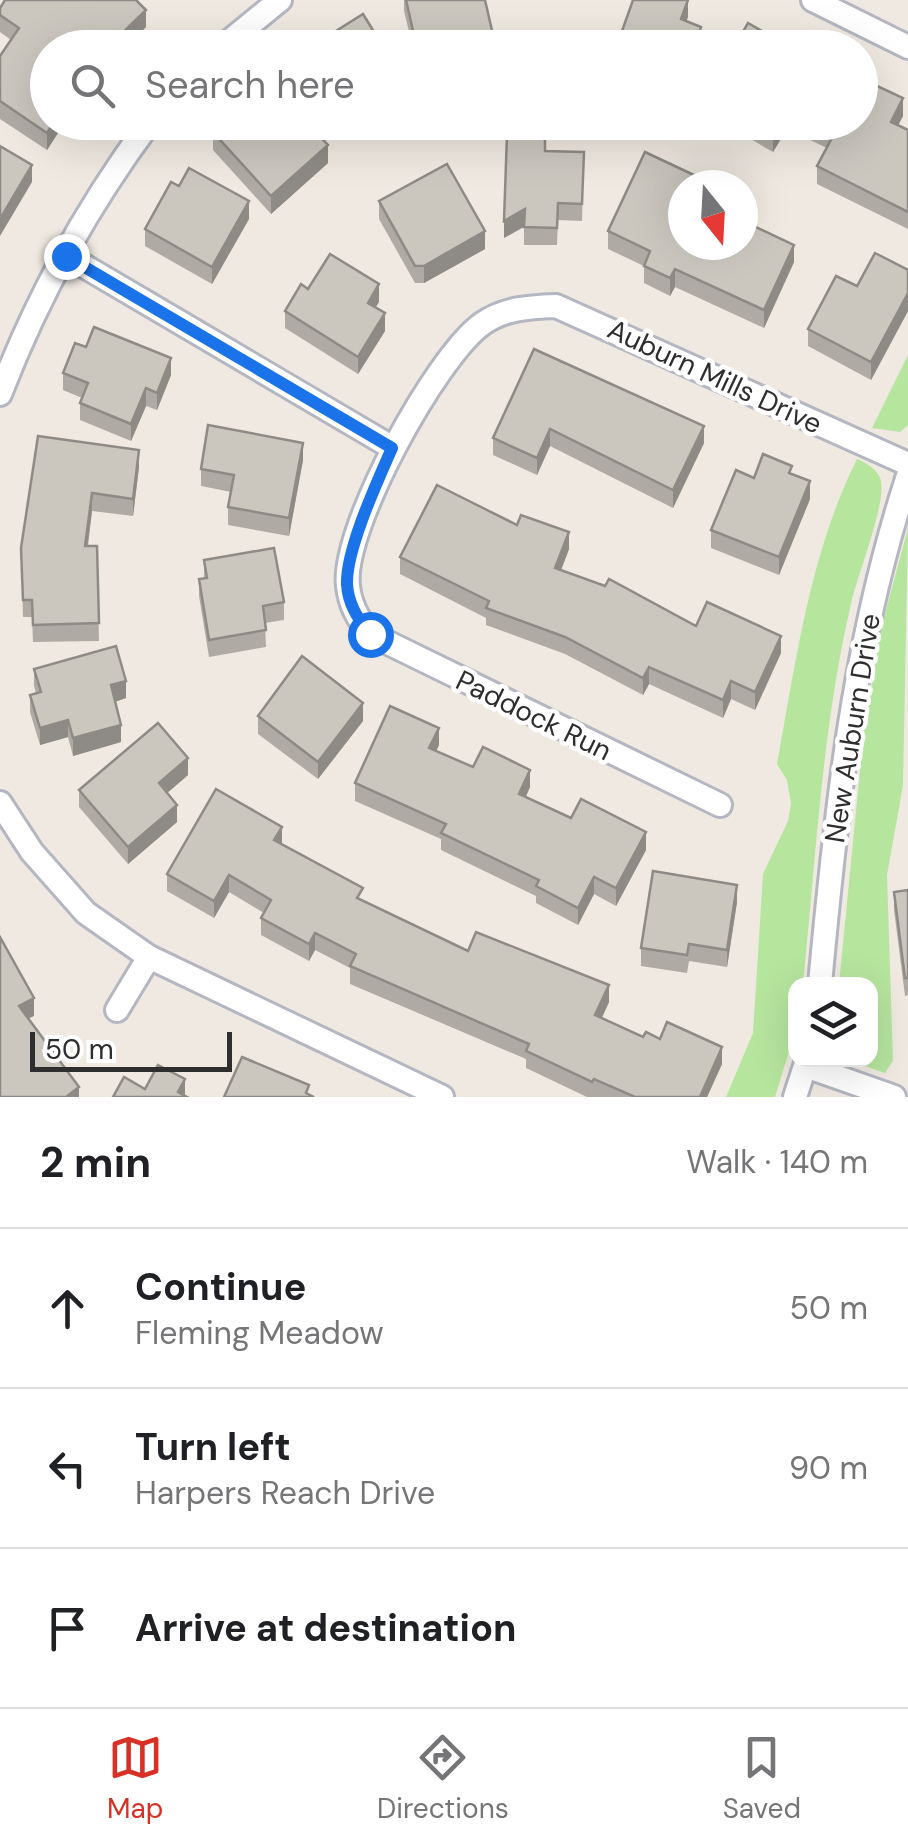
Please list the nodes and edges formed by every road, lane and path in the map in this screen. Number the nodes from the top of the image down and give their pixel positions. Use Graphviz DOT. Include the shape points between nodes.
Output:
graph roads {
  1 [pos="280,0"];
  2 [pos="814,0"];
  3 [pos="243,30"];
  4 [pos="874,30"];
  5 [pos="878,32"];
  6 [pos="908,47"];
  7 [pos="137,140"];
  8 [pos="66,256"];
  9 [pos="0,394"];
  10 [pos="392,448"];
  11 [pos="908,464"];
  12 [pos="908,476"];
  13 [pos="0,802"];
  14 [pos="720,806"];
  15 [pos="149,957"];
  16 [pos="821,977"];
  17 [pos="117,1010"];
  18 [pos="805,1067"];
  19 [pos="816,1067"];
  20 [pos="442,1097"];
  21 [pos="795,1097"];
  22 [pos="894,1097"];
  1 -- 3 [label="street"];
  2 -- 4 [label="street"];
  5 -- 6 [label="street"];
  7 -- 8 [label="street"];
  8 -- 9 [label="street"];
  8 -- 10 [label="street"];
  10 -- 11 [label="street, Auburn Mills Drive" via="454,349 484,322 518,308 556,306"];
  10 -- 14 [label="street, Paddock Run" via="347,582 355,615 370,634"];
  12 -- 16 [label="street, New Auburn Drive" via="854,677"];
  13 -- 15 [label="street" via="32,852 86,913"];
  15 -- 17 [label="street"];
  15 -- 20 [label="street"];
  18 -- 21 [label="street"];
  19 -- 22 [label="street"];
}
